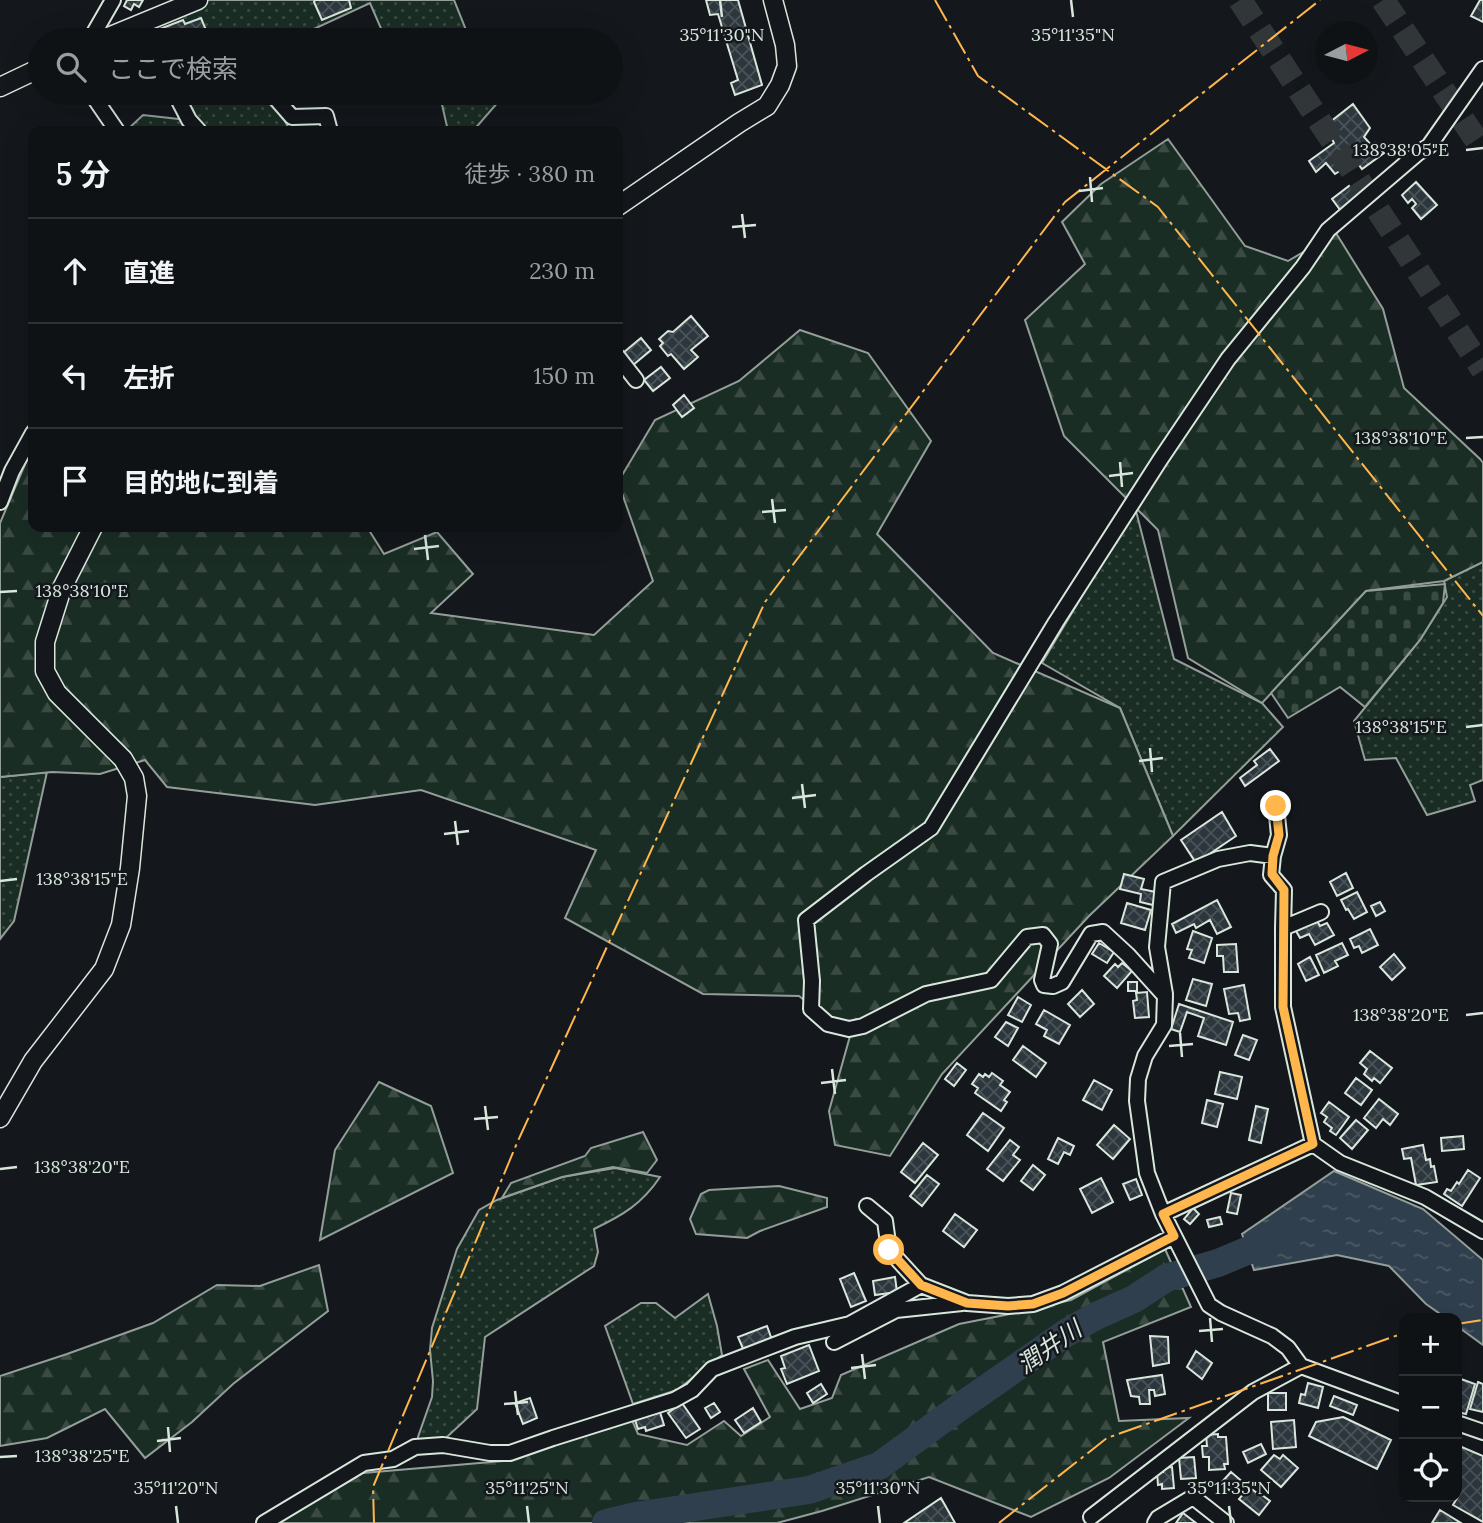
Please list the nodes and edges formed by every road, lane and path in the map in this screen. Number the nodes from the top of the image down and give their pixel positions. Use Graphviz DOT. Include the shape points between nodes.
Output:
graph roads {
  1 [pos="113,0"];
  2 [pos="198,0"];
  3 [pos="773,0"];
  4 [pos="97,28"];
  5 [pos="135,28"];
  6 [pos="1483,69"];
  7 [pos="28,74"];
  8 [pos="0,87"];
  9 [pos="99,105"];
  10 [pos="182,105"];
  11 [pos="282,105"];
  12 [pos="114,126"];
  13 [pos="194,126"];
  14 [pos="329,126"];
  15 [pos="623,203"];
  16 [pos="623,363"];
  17 [pos="636,380"];
  18 [pos="28,440"];
  19 [pos="6,471"];
  20 [pos="0,502"];
  21 [pos="90,532"];
  22 [pos="1276,806"];
  23 [pos="1273,856"];
  24 [pos="1321,912"];
  25 [pos="1283,928"];
  26 [pos="1165,996"];
  27 [pos="0,1118"];
  28 [pos="1313,1144"];
  29 [pos="867,1206"];
  30 [pos="1163,1214"];
  31 [pos="1483,1231"];
  32 [pos="1174,1236"];
  33 [pos="921,1285"];
  34 [pos="967,1303"];
  35 [pos="834,1342"];
  36 [pos="1301,1366"];
  37 [pos="1399,1402"];
  38 [pos="1462,1425"];
  39 [pos="1483,1432"];
  40 [pos="1091,1517"];
  41 [pos="264,1523"];
  42 [pos="1155,1523"];
  43 [pos="1226,1523"];
  1 -- 4 [label="street"];
  2 -- 5 [label="street"];
  3 -- 15 [label="street" via="787,66 767,106"];
  6 -- 26 [label="street" via="1429,146 1328,230 1228,359 1063,611 931,828 806,920 811,1009 828,1024 849,1029 926,994 990,981 1027,937 1043,935 1050,944 1044,985 1062,982 1091,934 1103,932"];
  7 -- 8 [label="street"];
  9 -- 12 [label="street"];
  10 -- 13 [label="street"];
  11 -- 14 [label="street" via="292,117 326,116"];
  16 -- 17 [label="street"];
  18 -- 19 [label="street"];
  19 -- 20 [label="street"];
  21 -- 27 [label="street" via="62,588 45,642 45,671 57,693 123,759 134,778 137,796 130,868 121,925 104,969 33,1061"];
  22 -- 23 [label="street" via="1279,835"];
  23 -- 25 [label="street" via="1272,874 1284,890"];
  23 -- 26 [label="street" via="1250,853 1217,859 1163,882 1157,947"];
  24 -- 25 [label="street"];
  25 -- 28 [label="street" via="1283,1007"];
  26 -- 30 [label="street" via="1164,1024 1145,1056 1137,1101 1147,1173"];
  28 -- 30 [label="street"];
  28 -- 31 [label="street" via="1340,1163 1425,1197"];
  29 -- 33 [label="street" via="885,1221 889,1250"];
  30 -- 32 [label="street"];
  32 -- 34 [label="street" via="1033,1304"];
  32 -- 36 [label="street" via="1209,1305 1272,1336"];
  33 -- 34 [label="street"];
  33 -- 41 [label="street" via="850,1324 795,1337 712,1369 692,1390 674,1400 510,1453 443,1445 415,1447 393,1459 364,1463"];
  34 -- 35 [label="street" via="896,1310"];
  36 -- 37 [label="street"];
  36 -- 40 [label="street" via="1252,1392"];
  38 -- 39 [label="street"];
  42 -- 43 [label="street" via="1193,1497"];
}
